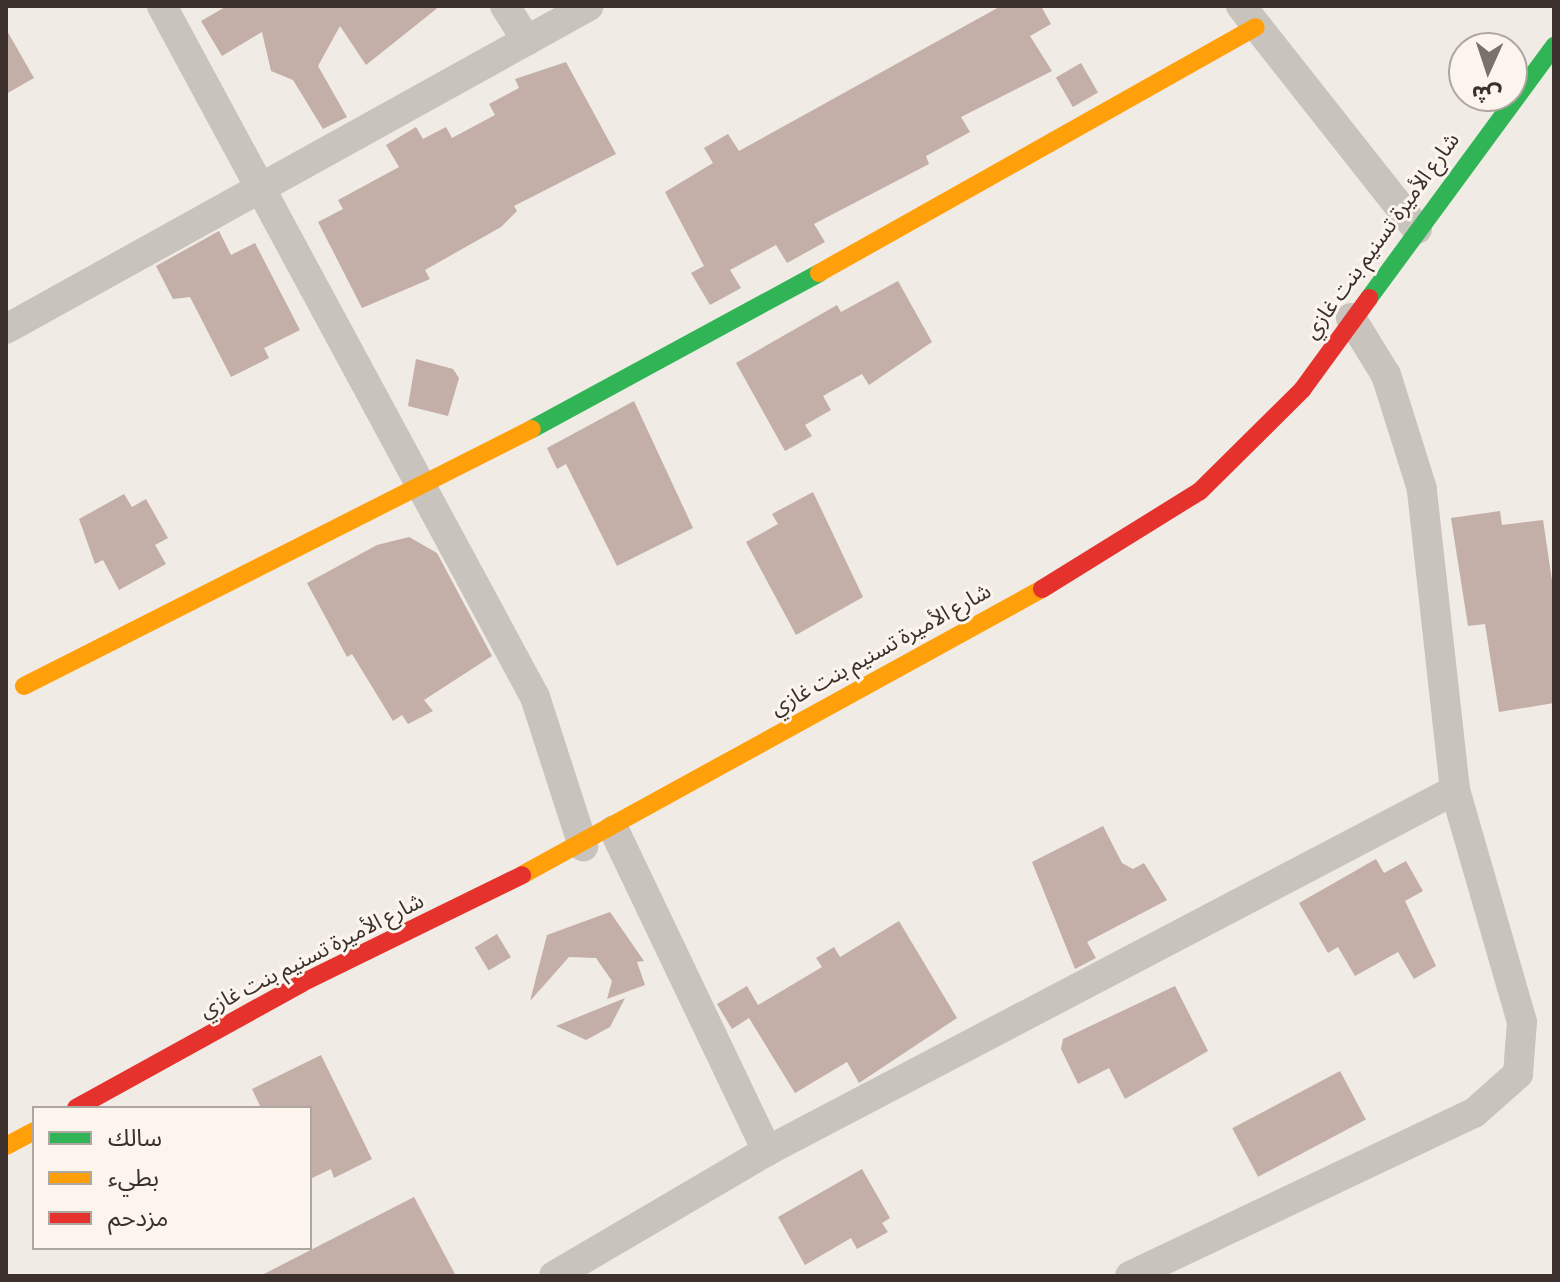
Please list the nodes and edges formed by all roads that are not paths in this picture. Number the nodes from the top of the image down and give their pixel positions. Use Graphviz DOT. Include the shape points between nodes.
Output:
graph roads {
  1 [pos="162,6"];
  2 [pos="505,6"];
  3 [pos="589,6"];
  4 [pos="1248,16"];
  5 [pos="527,41"];
  6 [pos="1554,46"];
  7 [pos="262,183"];
  8 [pos="1417,229"];
  9 [pos="1351,318"];
  10 [pos="6,329"];
  11 [pos="425,487"];
  12 [pos="24,686"];
  13 [pos="1455,790"];
  14 [pos="614,830"];
  15 [pos="583,846"];
  16 [pos="80,1106"];
  17 [pos="32,1132"];
  18 [pos="6,1146"];
  19 [pos="767,1151"];
  20 [pos="572,1272"];
  21 [pos="1130,1276"];
  1 -- 7 [label="street"];
  2 -- 5 [label="street"];
  3 -- 5 [label="street"];
  4 -- 8 [label="street"];
  4 -- 11 [label="main road" via="1135,101"];
  5 -- 7 [label="street"];
  6 -- 8 [label="main road, شارع الأميرة تسنيم بنت غازي"];
  7 -- 10 [label="street"];
  7 -- 11 [label="street"];
  8 -- 9 [label="main road, شارع الأميرة تسنيم بنت غازي"];
  9 -- 13 [label="street" via="1386,375 1422,489"];
  9 -- 14 [label="main road, شارع الأميرة تسنيم بنت غازي" via="1302,390 1242,456 1138,535"];
  11 -- 12 [label="main road"];
  11 -- 15 [label="street" via="535,697"];
  13 -- 19 [label="street"];
  13 -- 21 [label="street" via="1522,1022 1518,1074 1474,1113"];
  14 -- 15 [label="main road, شارع الأميرة تسنيم بنت غازي"];
  14 -- 19 [label="street"];
  15 -- 16 [label="main road, شارع الأميرة تسنيم بنت غازي" via="302,983"];
  17 -- 18 [label="main road"];
  19 -- 20 [label="street"];
}
